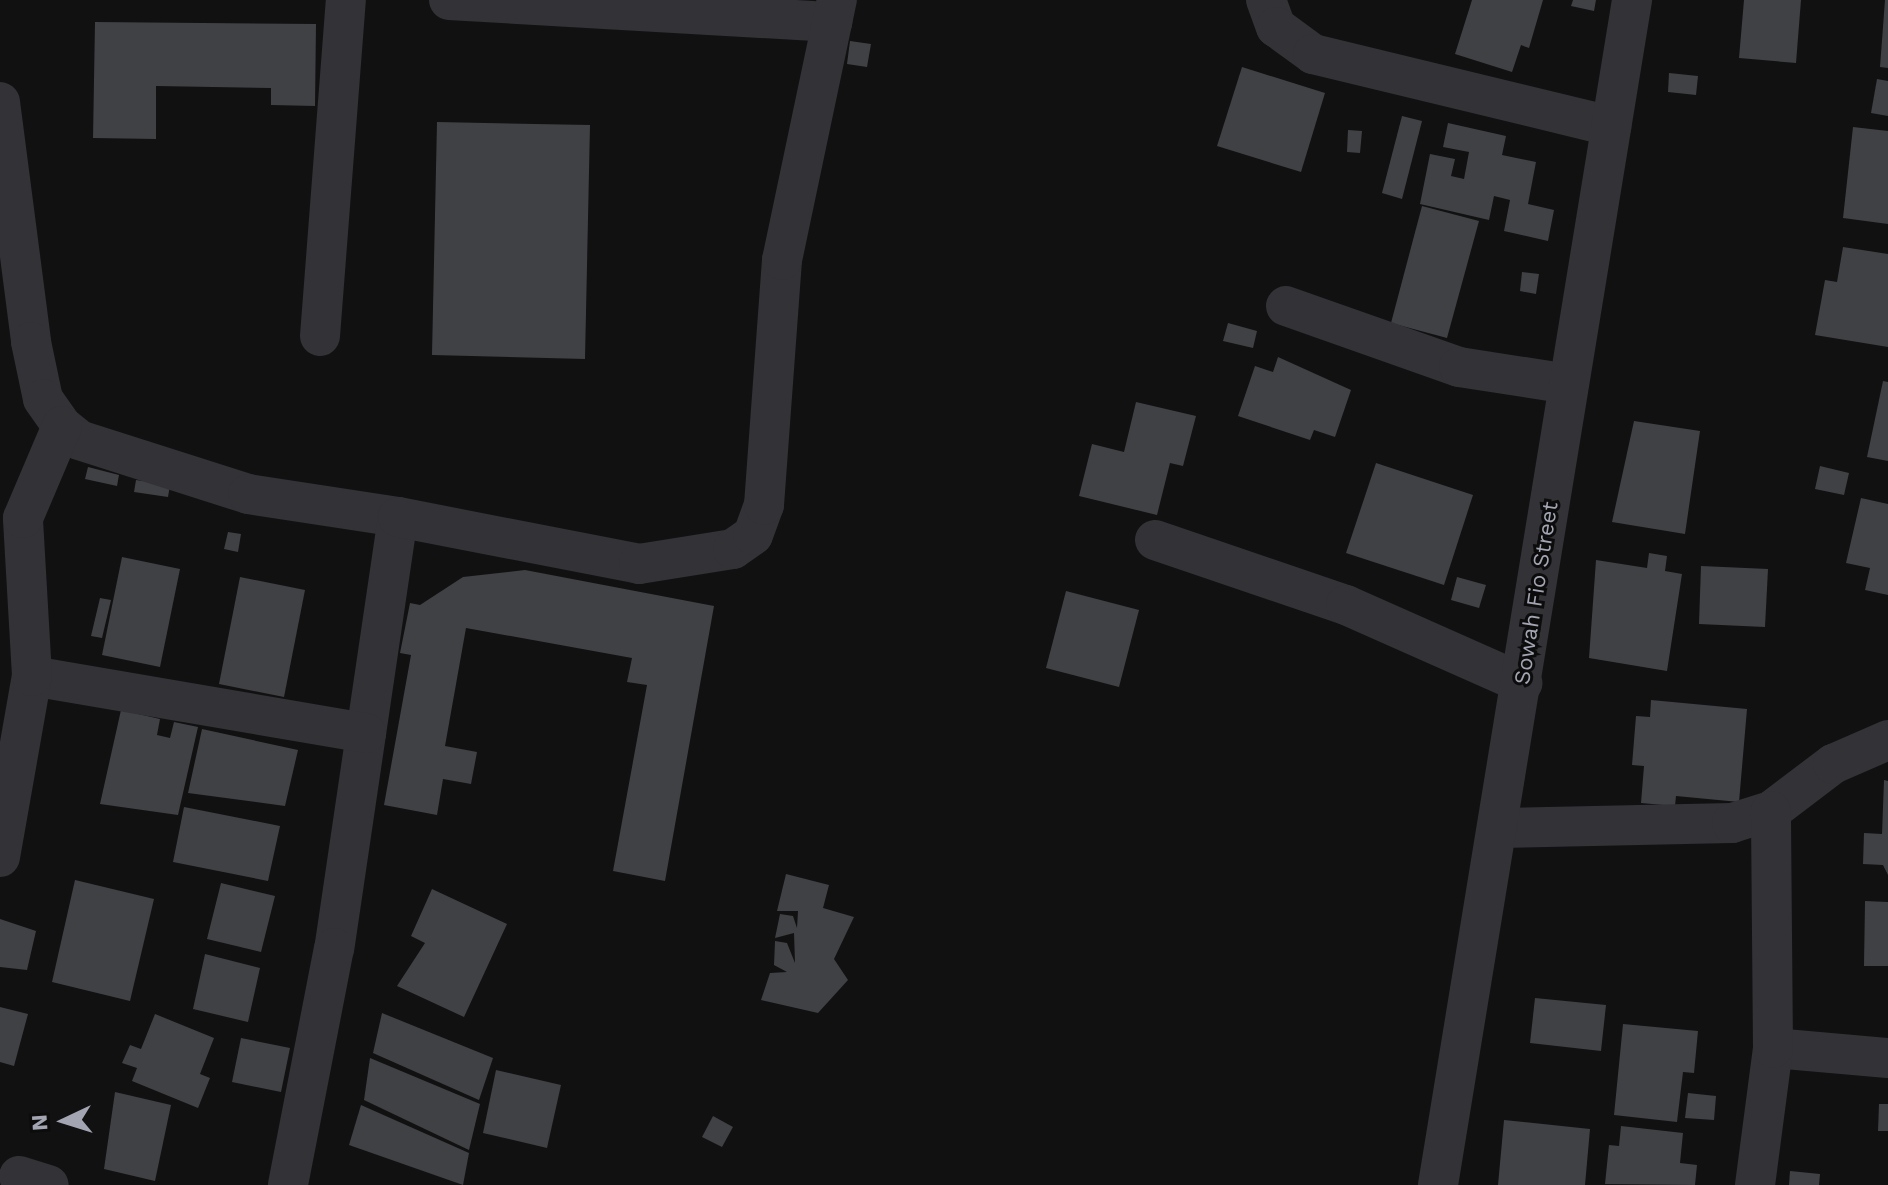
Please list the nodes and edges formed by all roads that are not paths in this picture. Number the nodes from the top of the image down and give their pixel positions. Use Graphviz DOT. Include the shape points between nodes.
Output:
graph roads {
  1 [pos="346,0"];
  2 [pos="449,0"];
  3 [pos="1266,0"];
  4 [pos="1632,0"];
  5 [pos="834,11"];
  6 [pos="0,102"];
  7 [pos="1611,126"];
  8 [pos="1286,306"];
  9 [pos="320,336"];
  10 [pos="1569,384"];
  11 [pos="62,426"];
  12 [pos="398,517"];
  13 [pos="1155,540"];
  14 [pos="32,676"];
  15 [pos="1522,683"];
  16 [pos="366,733"];
  17 [pos="1888,740"];
  18 [pos="1771,811"];
  19 [pos="1499,828"];
  20 [pos="0,857"];
  21 [pos="1773,1048"];
  22 [pos="1888,1058"];
  23 [pos="288,1185"];
  24 [pos="1438,1185"];
  25 [pos="1755,1185"];
  1 -- 9 [label="street"];
  2 -- 5 [label="street"];
  3 -- 7 [label="street" via="1276,27 1313,54"];
  4 -- 7 [label="street, Sowah Fio Street"];
  5 -- 12 [label="street" via="782,260 764,505 753,535 733,549 639,564"];
  6 -- 11 [label="street" via="31,342 43,399"];
  7 -- 10 [label="street, Sowah Fio Street"];
  8 -- 10 [label="street" via="1459,367"];
  10 -- 15 [label="street, Sowah Fio Street"];
  11 -- 12 [label="street" via="79,440 248,494"];
  11 -- 14 [label="street" via="23,518"];
  12 -- 16 [label="street"];
  13 -- 15 [label="street" via="1346,605"];
  14 -- 16 [label="street"];
  14 -- 20 [label="street"];
  15 -- 19 [label="street, Sowah Fio Street"];
  16 -- 23 [label="street"];
  17 -- 18 [label="street" via="1833,764"];
  18 -- 19 [label="street" via="1705,826"];
  18 -- 21 [label="street"];
  19 -- 24 [label="street, Sowah Fio Street"];
  21 -- 22 [label="street"];
  21 -- 25 [label="street"];
}
